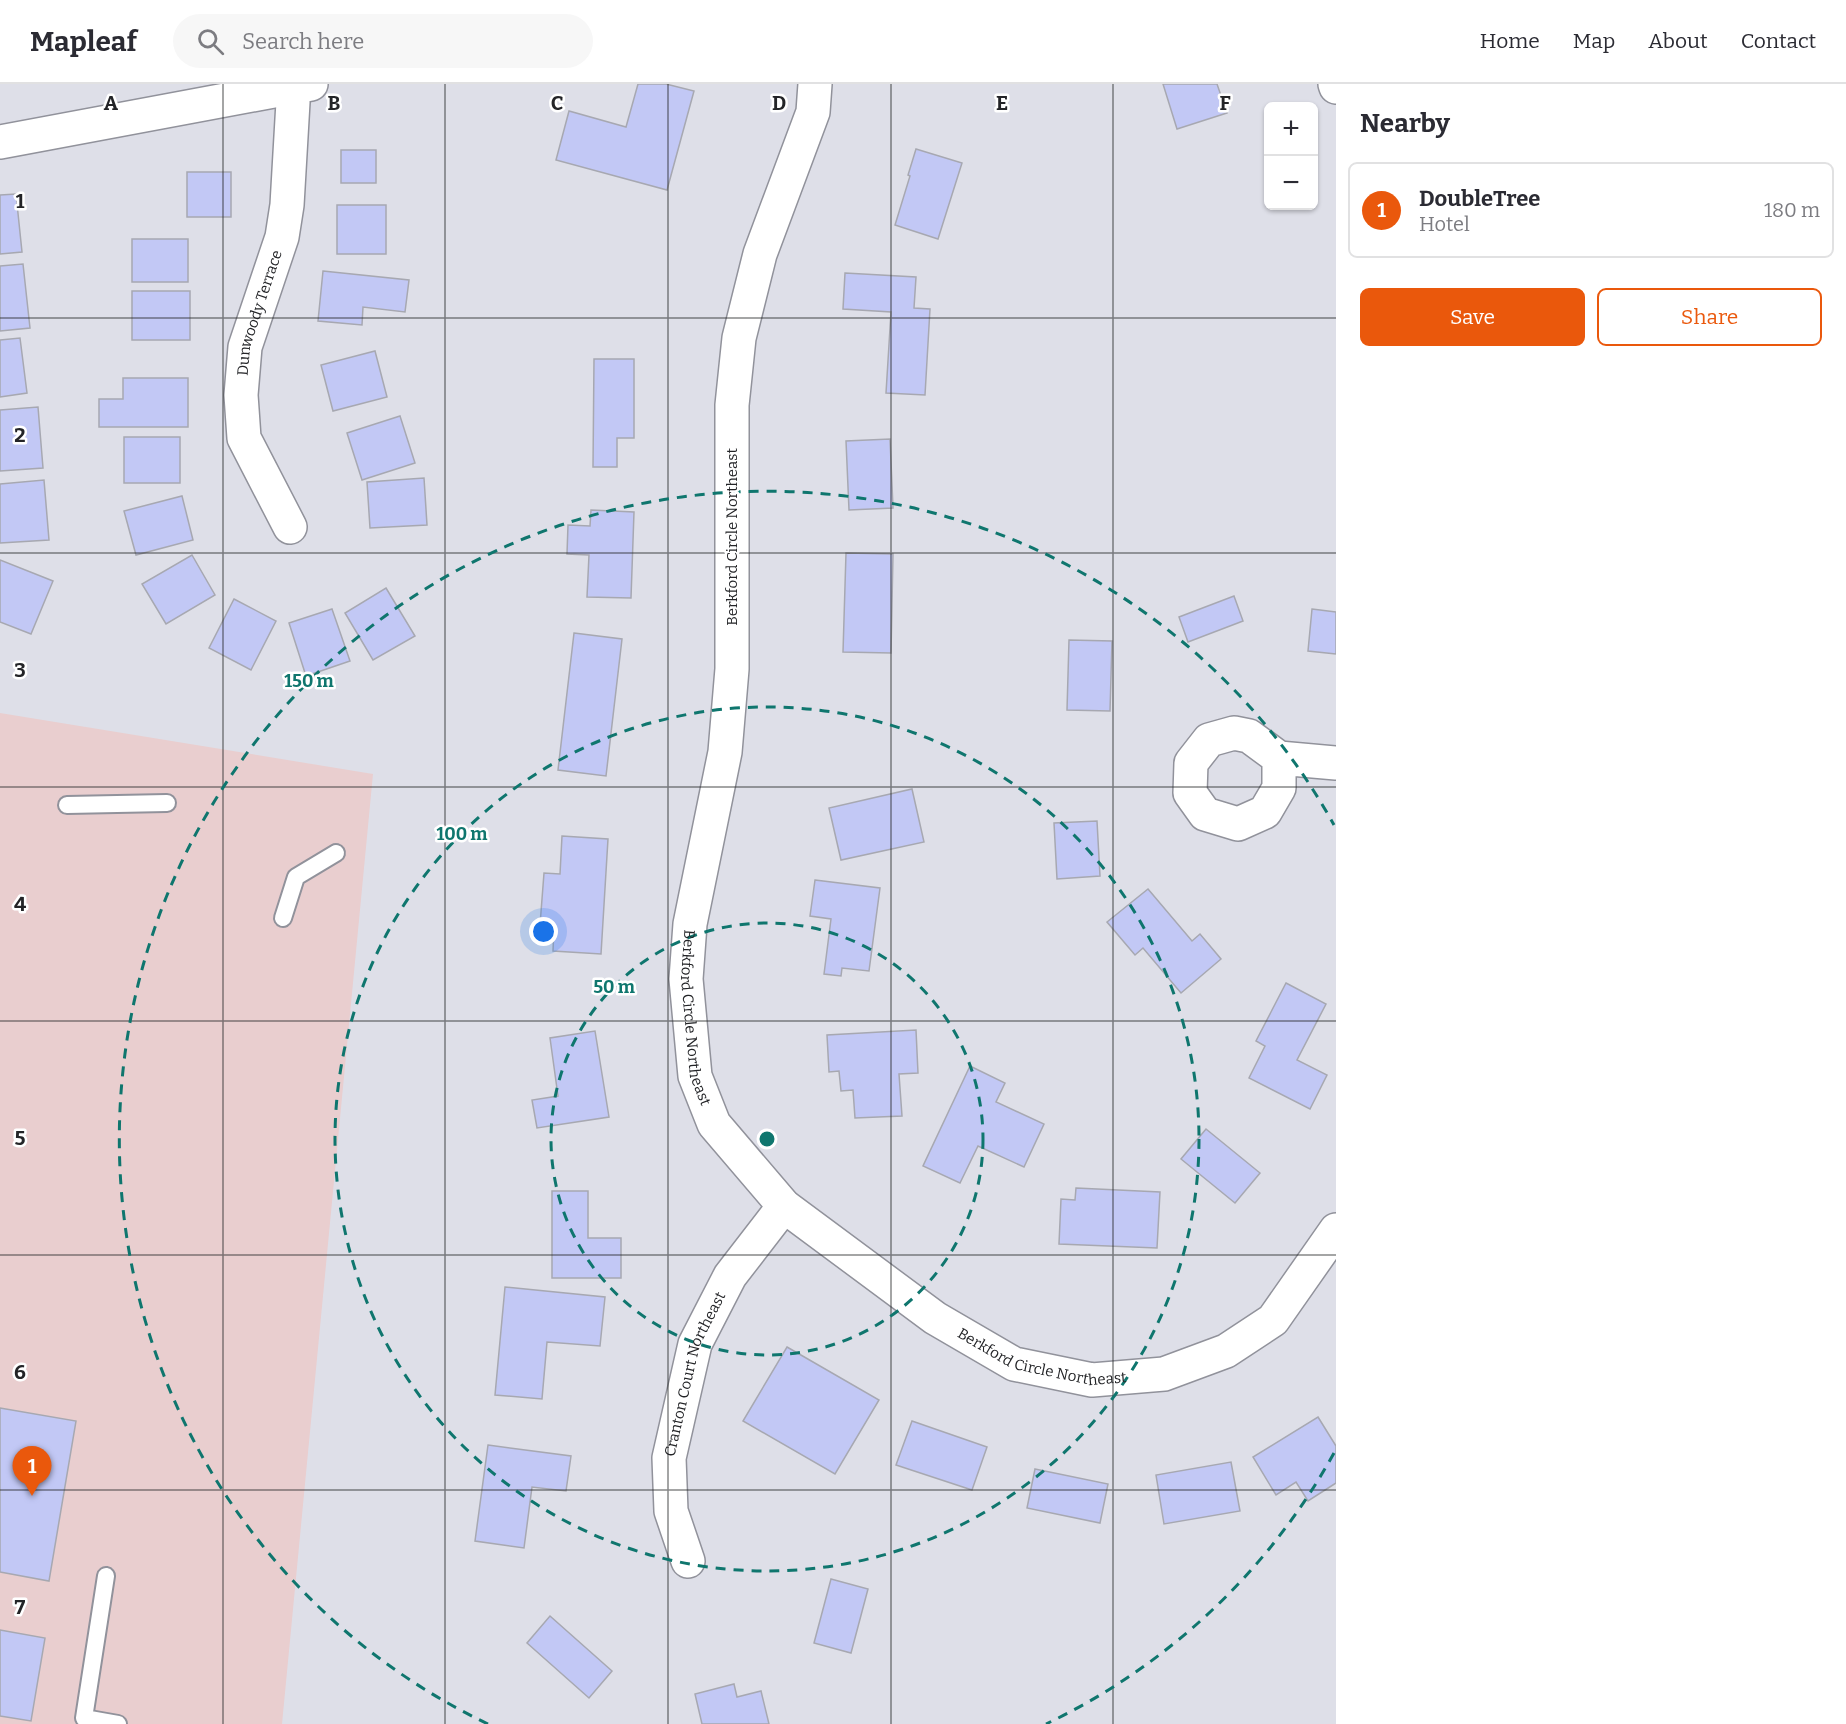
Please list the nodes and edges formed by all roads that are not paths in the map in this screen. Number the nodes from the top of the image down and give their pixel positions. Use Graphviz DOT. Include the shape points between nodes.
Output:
graph roads {
  1 [pos="815,84"];
  2 [pos="302,86"];
  3 [pos="0,142"];
  4 [pos="290,527"];
  5 [pos="1279,758"];
  6 [pos="1336,763"];
  7 [pos="167,803"];
  8 [pos="67,805"];
  9 [pos="336,853"];
  10 [pos="283,918"];
  11 [pos="783,1206"];
  12 [pos="1336,1230"];
  13 [pos="688,1561"];
  14 [pos="106,1576"];
  15 [pos="118,1724"];
  1 -- 11 [label="street, Berkford Circle Northeast" via="813,112 760,254 739,338 732,405 732,669 725,752 690,924 686,979 695,1076 714,1124"];
  2 -- 3 [label="street"];
  2 -- 4 [label="street, Dunwoody Terrace" via="292,102 282,237 245,347 241,395 244,438"];
  5 -- 6 [label="street"];
  7 -- 8 [label="lane"];
  9 -- 10 [label="lane" via="296,877"];
  11 -- 12 [label="street, Berkford Circle Northeast" via="935,1318 1014,1364 1092,1380 1164,1374 1226,1351 1273,1320"];
  11 -- 13 [label="street, Cranton Court Northeast" via="730,1276 694,1344 669,1458 671,1511"];
  14 -- 15 [label="lane" via="84,1718"];
}
